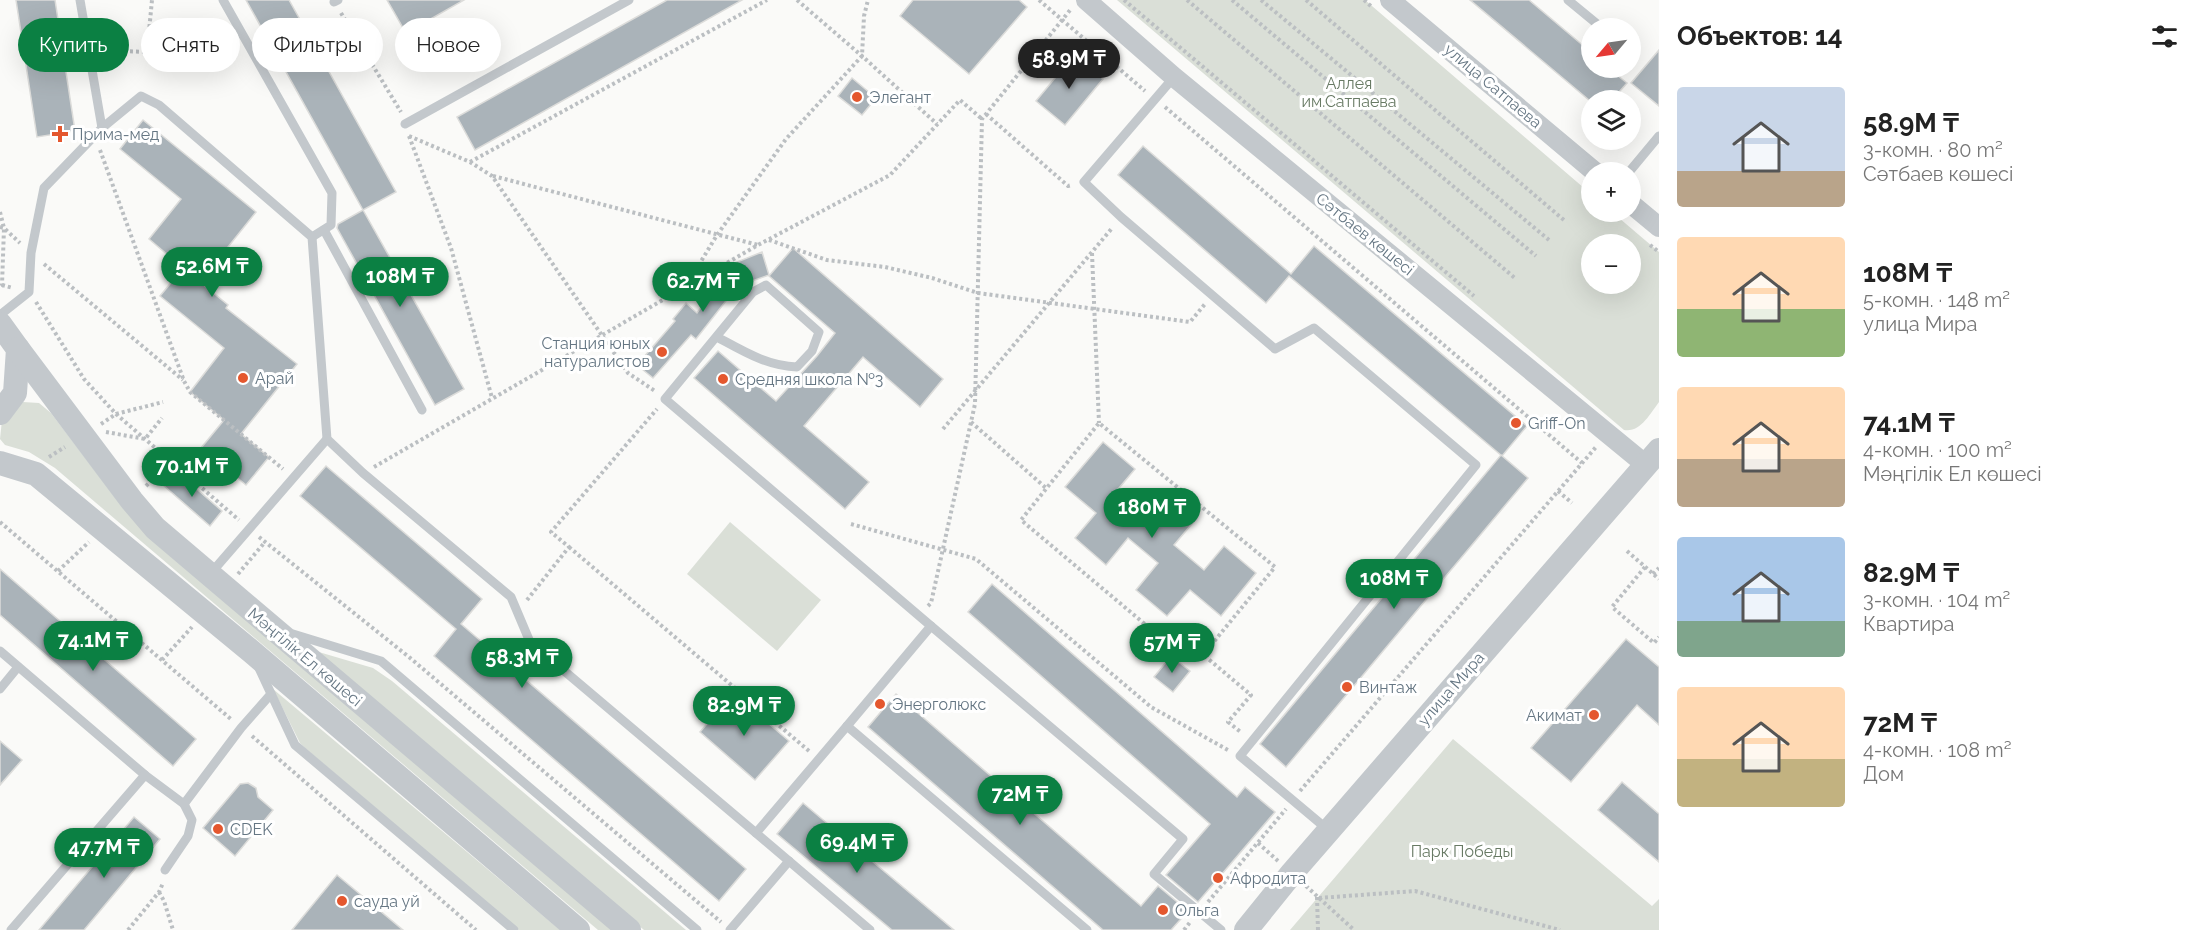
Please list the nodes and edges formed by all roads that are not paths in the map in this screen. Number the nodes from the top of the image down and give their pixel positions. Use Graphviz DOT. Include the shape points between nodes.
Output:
graph roads {
  1 [pos="80,0"];
  2 [pos="223,0"];
  3 [pos="629,0"];
  4 [pos="1390,0"];
  5 [pos="1568,0"];
  6 [pos="1080,3"];
  7 [pos="1590,18"];
  8 [pos="1174,77"];
  9 [pos="405,124"];
  10 [pos="98,131"];
  11 [pos="1659,136"];
  12 [pos="1583,162"];
  13 [pos="1637,162"];
  14 [pos="1641,211"];
  15 [pos="1659,227"];
  16 [pos="324,230"];
  17 [pos="312,237"];
  18 [pos="0,315"];
  19 [pos="0,324"];
  20 [pos="717,337"];
  21 [pos="18,349"];
  22 [pos="422,410"];
  23 [pos="0,412"];
  24 [pos="327,439"];
  25 [pos="1652,458"];
  26 [pos="0,463"];
  27 [pos="209,575"];
  28 [pos="931,626"];
  29 [pos="271,627"];
  30 [pos="0,651"];
  31 [pos="252,652"];
  32 [pos="18,667"];
  33 [pos="0,689"];
  34 [pos="271,694"];
  35 [pos="847,726"];
  36 [pos="146,775"];
  37 [pos="184,804"];
  38 [pos="1329,831"];
  39 [pos="756,833"];
  40 [pos="789,861"];
  41 [pos="165,870"];
  42 [pos="11,930"];
  43 [pos="514,930"];
  44 [pos="578,930"];
  45 [pos="629,930"];
  46 [pos="698,930"];
  47 [pos="730,930"];
  48 [pos="870,930"];
  49 [pos="1087,930"];
  50 [pos="1221,930"];
  51 [pos="1246,930"];
  1 -- 10 [label="lane"];
  2 -- 16 [label="lane" via="332,193 332,225"];
  3 -- 9 [label="lane"];
  4 -- 12 [label="street, улица Сатпаева"];
  5 -- 7 [label="lane"];
  6 -- 8 [label="street, Сәтбаев көшесі"];
  8 -- 25 [label="street, Сәтбаев көшесі" via="1608,433"];
  8 -- 38 [label="lane" via="1084,182 1275,349 1314,328 1476,465 1240,756"];
  10 -- 17 [label="lane" via="141,96 159,105"];
  10 -- 18 [label="lane" via="44,188 31,253 29,292"];
  11 -- 13 [label="lane"];
  14 -- 15 [label="street"];
  16 -- 17 [label="lane"];
  16 -- 22 [label="lane"];
  17 -- 24 [label="lane"];
  19 -- 21 [label="street, Мәңгілік Ел көшесі"];
  20 -- 20 [label="lane" via="753,292 765,285 819,332 812,351 797,367 779,366"];
  20 -- 28 [label="lane" via="665,399"];
  21 -- 23 [label="street" via="15,393"];
  21 -- 27 [label="street, Мәңгілік Ел көшесі" via="154,528"];
  24 -- 27 [label="lane"];
  24 -- 39 [label="lane" via="511,597 530,642"];
  25 -- 38 [label="street, улица Мира"];
  26 -- 31 [label="street, Мәңгілік Ел көшесі" via="36,474"];
  27 -- 29 [label="street, Мәңгілік Ел көшесі"];
  28 -- 35 [label="lane"];
  28 -- 50 [label="lane" via="1183,839 1154,873"];
  29 -- 45 [label="street, Мәңгілік Ел көшесі"];
  29 -- 46 [label="lane" via="381,661"];
  30 -- 32 [label="lane"];
  31 -- 34 [label="lane"];
  31 -- 44 [label="street, Мәңгілік Ел көшесі"];
  32 -- 33 [label="lane"];
  32 -- 36 [label="lane"];
  34 -- 37 [label="lane"];
  34 -- 43 [label="lane" via="295,745"];
  35 -- 39 [label="lane"];
  35 -- 49 [label="lane"];
  36 -- 37 [label="lane"];
  36 -- 42 [label="lane"];
  37 -- 41 [label="lane" via="192,820 188,836"];
  38 -- 51 [label="street, улица Мира"];
  39 -- 40 [label="lane"];
  40 -- 47 [label="lane"];
  40 -- 48 [label="lane"];
}
